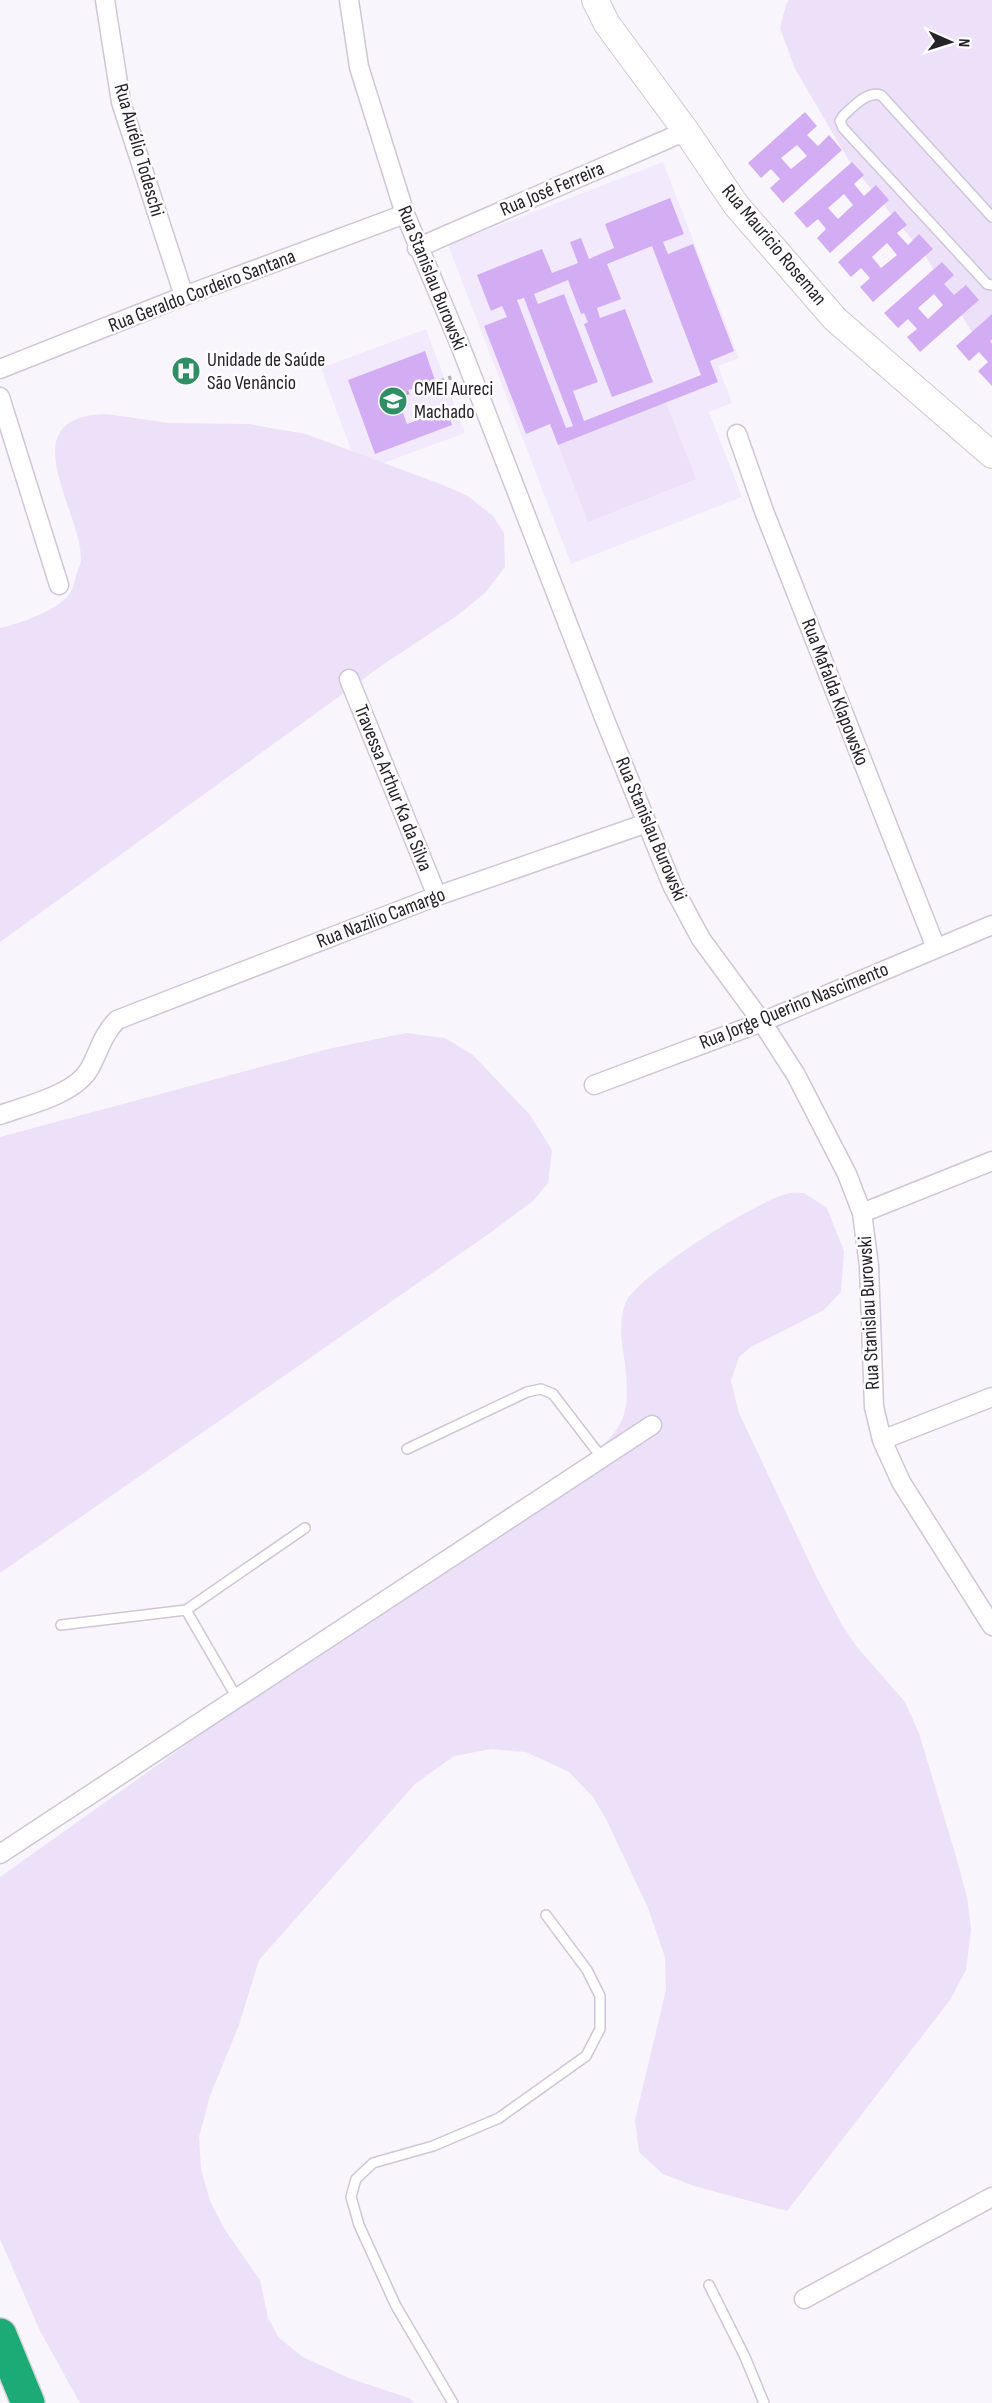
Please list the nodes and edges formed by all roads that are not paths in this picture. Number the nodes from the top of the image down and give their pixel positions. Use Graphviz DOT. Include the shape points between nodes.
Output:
graph roads {
  1 [pos="105,0"];
  2 [pos="350,0"];
  3 [pos="595,0"];
  4 [pos="686,131"];
  5 [pos="405,214"];
  6 [pos="992,217"];
  7 [pos="417,248"];
  8 [pos="992,285"];
  9 [pos="184,296"];
  10 [pos="0,369"];
  11 [pos="0,397"];
  12 [pos="737,434"];
  13 [pos="992,455"];
  14 [pos="59,585"];
  15 [pos="348,679"];
  16 [pos="647,823"];
  17 [pos="437,896"];
  18 [pos="992,925"];
  19 [pos="936,948"];
  20 [pos="762,1022"];
  21 [pos="594,1085"];
  22 [pos="0,1115"];
  23 [pos="992,1161"];
  24 [pos="862,1213"];
  25 [pos="992,1397"];
  26 [pos="652,1425"];
  27 [pos="882,1440"];
  28 [pos="407,1449"];
  29 [pos="602,1458"];
  30 [pos="305,1528"];
  31 [pos="186,1610"];
  32 [pos="61,1625"];
  33 [pos="992,1626"];
  34 [pos="237,1698"];
  35 [pos="0,1854"];
  36 [pos="546,1915"];
  37 [pos="992,2197"];
  38 [pos="710,2285"];
  39 [pos="804,2299"];
  40 [pos="0,2335"];
  41 [pos="28,2403"];
  42 [pos="453,2403"];
  43 [pos="764,2403"];
  1 -- 9 [label="street, Rua Aurélio Todeschi" via="121,102"];
  2 -- 5 [label="street, Rua Stanislau Burowski" via="359,67"];
  3 -- 4 [label="main road, Rua Mauricio Roseman" via="607,24"];
  4 -- 7 [label="street, Rua José Ferreira"];
  4 -- 13 [label="main road, Rua Mauricio Roseman" via="736,205 835,319"];
  5 -- 7 [label="street, Rua Stanislau Burowski"];
  5 -- 9 [label="street, Rua Geraldo Cordeiro Santana"];
  6 -- 8 [label="lane" via="881,95 868,95 843,116 843,128"];
  7 -- 16 [label="street, Rua Stanislau Burowski" via="470,371"];
  9 -- 10 [label="street, Rua Geraldo Cordeiro Santana"];
  11 -- 14 [label="street"];
  12 -- 19 [label="street, Rua Mafalda Klapowsko"];
  15 -- 17 [label="street, Travessa Arthur Ka da Silva"];
  16 -- 17 [label="street, Rua Nazilio Camargo"];
  16 -- 20 [label="street, Rua Stanislau Burowski" via="672,885 701,939"];
  17 -- 22 [label="street, Rua Nazilio Camargo" via="117,1020 106,1031 89,1070 79,1082 63,1092"];
  18 -- 19 [label="street, Rua Jorge Querino Nascimento"];
  19 -- 20 [label="street, Rua Jorge Querino Nascimento"];
  20 -- 21 [label="street, Rua Jorge Querino Nascimento"];
  20 -- 24 [label="street, Rua Stanislau Burowski" via="796,1076 847,1174"];
  23 -- 24 [label="street"];
  24 -- 27 [label="street, Rua Stanislau Burowski" via="869,1266 874,1407"];
  25 -- 27 [label="street"];
  26 -- 29 [label="street"];
  27 -- 33 [label="street, Rua Stanislau Burowski" via="901,1482"];
  28 -- 29 [label="lane" via="541,1389 553,1394"];
  29 -- 34 [label="street"];
  30 -- 31 [label="lane"];
  31 -- 32 [label="lane"];
  31 -- 34 [label="lane"];
  34 -- 35 [label="street"];
  36 -- 42 [label="lane" via="587,1970 600,1996 600,2029 586,2056 499,2118 433,2146 373,2163 356,2178 351,2196 359,2225 396,2306"];
  37 -- 39 [label="street"];
  38 -- 43 [label="lane"];
  40 -- 41 [label="highway"];
}
